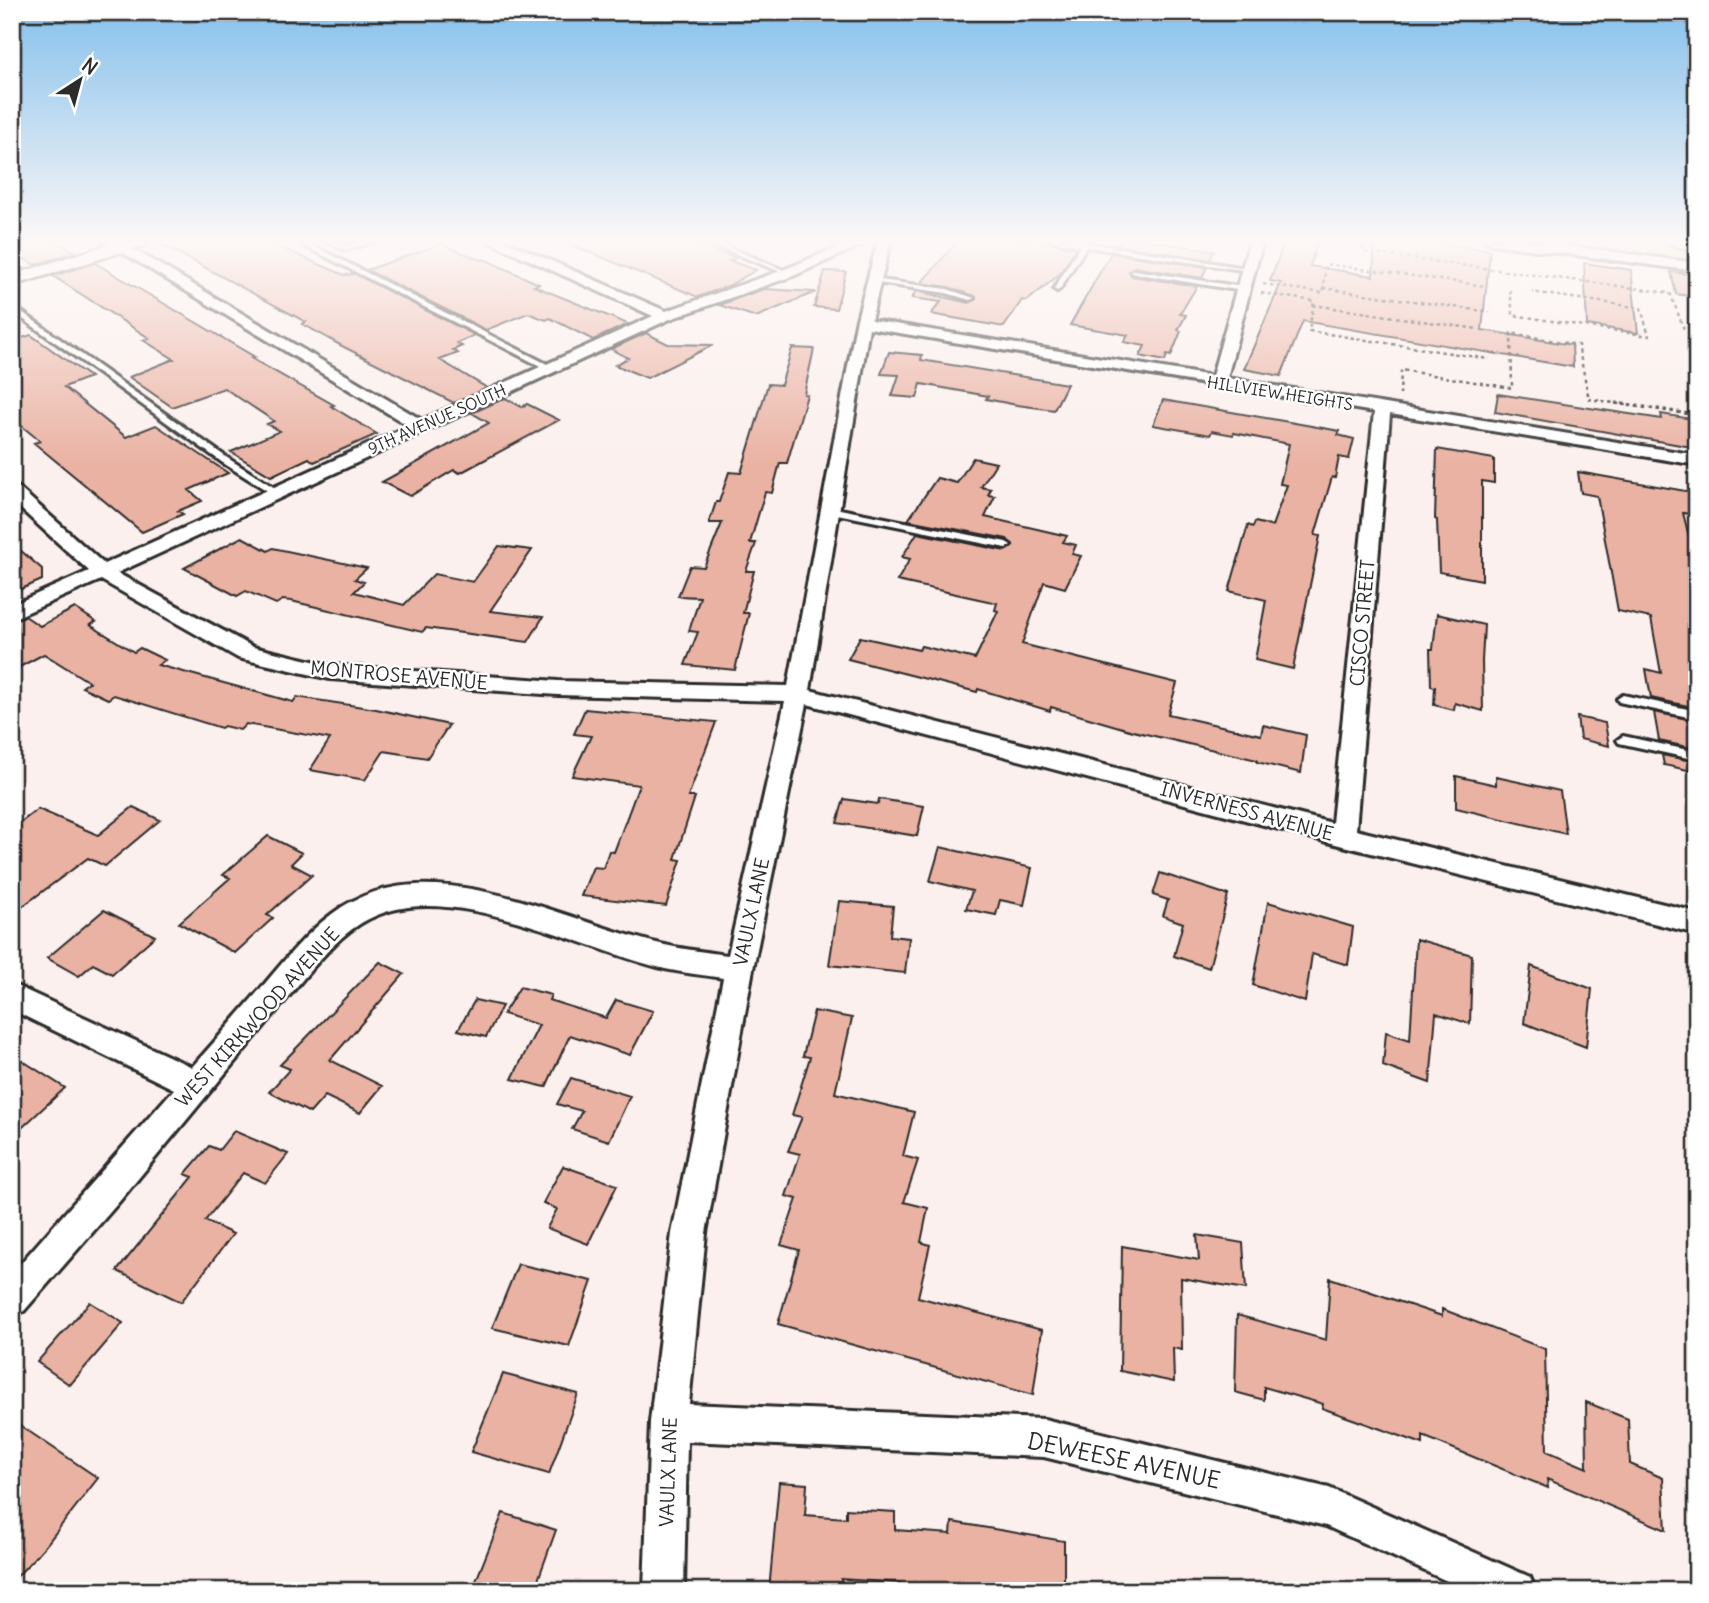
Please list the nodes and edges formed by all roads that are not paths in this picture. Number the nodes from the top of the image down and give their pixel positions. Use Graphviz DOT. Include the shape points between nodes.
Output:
graph roads {
  1 [pos="23,315"];
  2 [pos="233,315"];
  3 [pos="445,315"];
  4 [pos="669,315"];
  5 [pos="865,315"];
  6 [pos="1242,315"];
  7 [pos="666,316"];
  8 [pos="863,323"];
  9 [pos="551,368"];
  10 [pos="1218,383"];
  11 [pos="1391,406"];
  12 [pos="420,426"];
  13 [pos="1697,460"];
  14 [pos="12,491"];
  15 [pos="277,493"];
  16 [pos="830,510"];
  17 [pos="1006,545"];
  18 [pos="103,573"];
  19 [pos="12,613"];
  20 [pos="798,694"];
  21 [pos="1623,699"];
  22 [pos="1697,715"];
  23 [pos="1623,740"];
  24 [pos="1697,756"];
  25 [pos="1343,836"];
  26 [pos="1697,923"];
  27 [pos="739,969"];
  28 [pos="12,996"];
  29 [pos="196,1084"];
  30 [pos="12,1299"];
  31 [pos="669,1422"];
  32 [pos="664,1591"];
  33 [pos="1516,1591"];
  1 -- 15 [label="lane"];
  2 -- 12 [label="street"];
  3 -- 9 [label="lane"];
  4 -- 7 [label="street, 9TH AVENUE SOUTH"];
  5 -- 8 [label="street, VAULX LANE"];
  6 -- 10 [label="street"];
  7 -- 9 [label="street, 9TH AVENUE SOUTH"];
  8 -- 10 [label="street, HILLVIEW HEIGHTS"];
  8 -- 16 [label="street, VAULX LANE"];
  9 -- 12 [label="street, 9TH AVENUE SOUTH"];
  10 -- 11 [label="street, HILLVIEW HEIGHTS"];
  11 -- 13 [label="street, HILLVIEW HEIGHTS"];
  11 -- 25 [label="street, CISCO STREET"];
  12 -- 15 [label="street, 9TH AVENUE SOUTH"];
  14 -- 18 [label="street, MONTROSE AVENUE"];
  15 -- 18 [label="street, 9TH AVENUE SOUTH"];
  16 -- 17 [label="lane"];
  16 -- 20 [label="street, VAULX LANE"];
  18 -- 19 [label="street, 9TH AVENUE SOUTH"];
  18 -- 20 [label="street, MONTROSE AVENUE" via="246,653 330,672 558,688"];
  20 -- 25 [label="street, INVERNESS AVENUE"];
  20 -- 27 [label="street, VAULX LANE"];
  21 -- 22 [label="lane"];
  23 -- 24 [label="lane"];
  25 -- 26 [label="street, INVERNESS AVENUE"];
  27 -- 29 [label="street, WEST KIRKWOOD AVENUE" via="666,957 470,898 413,895 355,913 338,925"];
  27 -- 31 [label="street, VAULX LANE" via="689,1233"];
  28 -- 29 [label="street"];
  29 -- 30 [label="street, WEST KIRKWOOD AVENUE"];
  31 -- 32 [label="street, VAULX LANE"];
  31 -- 33 [label="street, DEWEESE AVENUE" via="1044,1438 1329,1507"];
}
